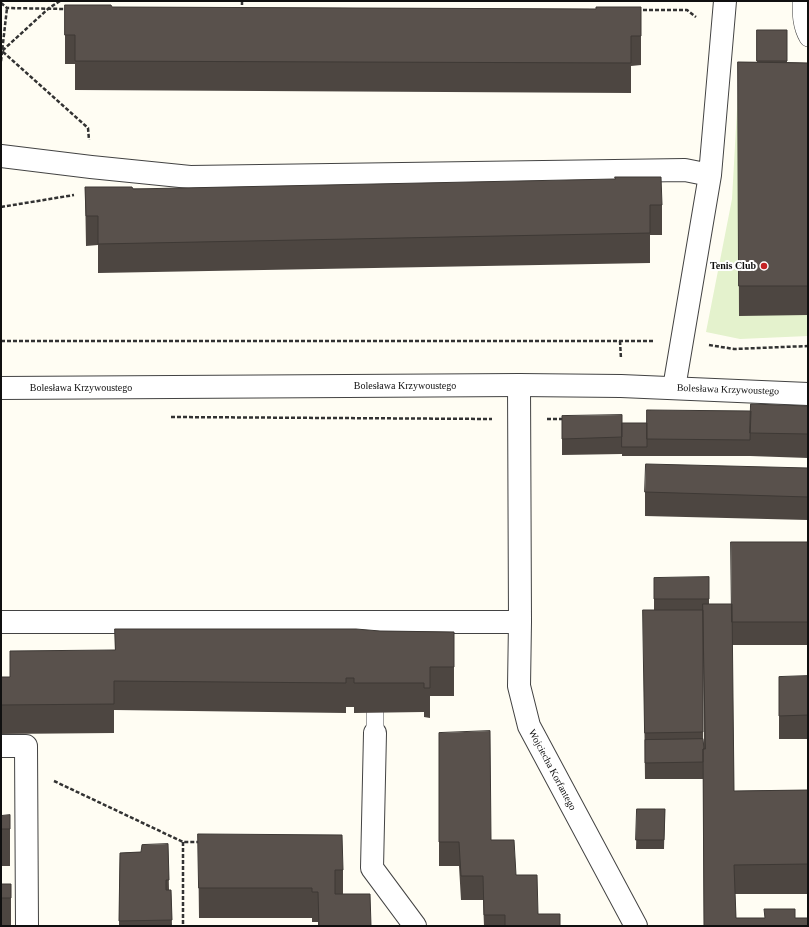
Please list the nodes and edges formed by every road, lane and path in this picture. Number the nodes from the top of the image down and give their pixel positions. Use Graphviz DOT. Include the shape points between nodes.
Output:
graph roads {
  1 [pos="60,1"];
  2 [pos="242,1"];
  3 [pos="725,1"];
  4 [pos="801,1"];
  5 [pos="1,3"];
  6 [pos="7,8"];
  7 [pos="49,8"];
  8 [pos="72,8"];
  9 [pos="235,9"];
  10 [pos="632,10"];
  11 [pos="700,19"];
  12 [pos="808,38"];
  13 [pos="2,51"];
  14 [pos="1,61"];
  15 [pos="1,156"];
  16 [pos="91,167"];
  17 [pos="710,175"];
  18 [pos="1,207"];
  19 [pos="1,341"];
  20 [pos="681,341"];
  21 [pos="808,346"];
  22 [pos="518,385"];
  23 [pos="1,388"];
  24 [pos="674,388"];
  25 [pos="808,394"];
  26 [pos="1,622"];
  27 [pos="520,622"];
  28 [pos="376,677"];
  29 [pos="374,733"];
  30 [pos="1,746"];
  31 [pos="26,768"];
  32 [pos="183,842"];
  33 [pos="207,842"];
  34 [pos="27,926"];
  35 [pos="183,926"];
  36 [pos="415,926"];
  37 [pos="636,926"];
  1 -- 7 [label="path"];
  2 -- 9 [label="path" via="242,9"];
  3 -- 17 [label="street"];
  4 -- 12 [label="lane" via="801,18"];
  5 -- 6 [label="path"];
  6 -- 7 [label="path"];
  6 -- 13 [label="path"];
  7 -- 8 [label="path"];
  7 -- 13 [label="path"];
  10 -- 11 [label="path" via="687,10"];
  13 -- 14 [label="path"];
  13 -- 16 [label="path" via="88,128"];
  15 -- 16 [label="street"];
  16 -- 17 [label="street" via="190,176 685,170"];
  16 -- 18 [label="path" via="93,191"];
  17 -- 20 [label="street"];
  19 -- 20 [label="path"];
  20 -- 21 [label="path" via="734,349"];
  20 -- 24 [label="street"];
  22 -- 23 [label="street, Bolesława Krzywoustego"];
  22 -- 24 [label="street, Bolesława Krzywoustego"];
  22 -- 27 [label="street, Wojciecha Korfantego"];
  24 -- 25 [label="street, Bolesława Krzywoustego"];
  26 -- 27 [label="street" via="376,629"];
  27 -- 37 [label="street, Wojciecha Korfantego" via="519,686 529,726"];
  28 -- 29 [label="lane"];
  29 -- 36 [label="street" via="372,868"];
  30 -- 31 [label="street" via="26,746"];
  31 -- 32 [label="path"];
  31 -- 34 [label="street"];
  32 -- 33 [label="path"];
  32 -- 35 [label="path"];
}
